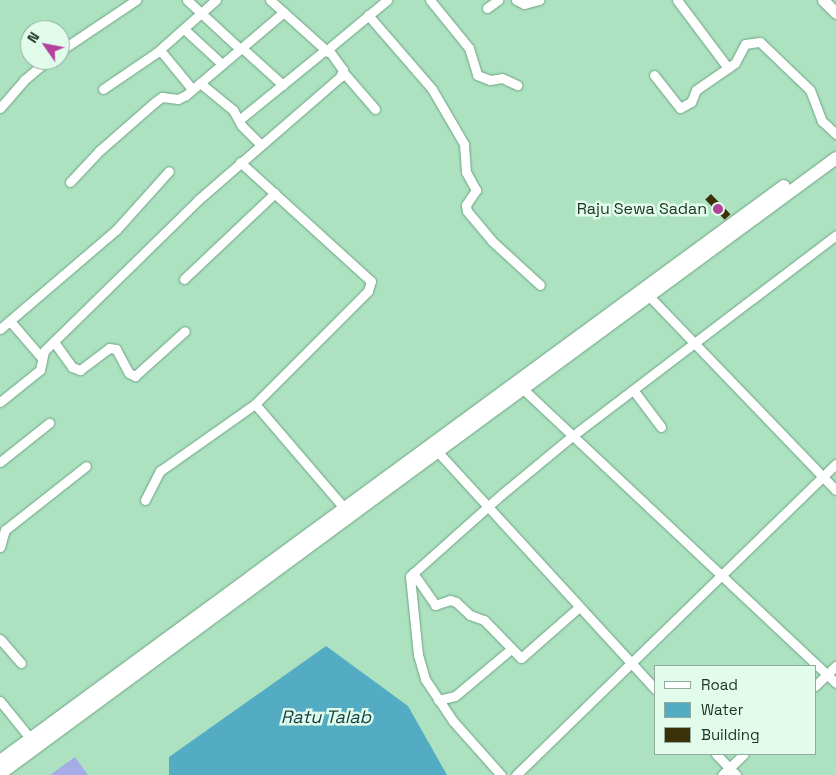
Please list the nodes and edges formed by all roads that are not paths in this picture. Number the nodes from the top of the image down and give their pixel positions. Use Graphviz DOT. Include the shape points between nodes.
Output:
graph roads {
  1 [pos="136,0"];
  2 [pos="188,0"];
  3 [pos="216,0"];
  4 [pos="270,0"];
  5 [pos="386,0"];
  6 [pos="430,0"];
  7 [pos="498,0"];
  8 [pos="516,0"];
  9 [pos="539,0"];
  10 [pos="677,0"];
  11 [pos="823,0"];
  12 [pos="486,8"];
  13 [pos="284,12"];
  14 [pos="202,13"];
  15 [pos="836,13"];
  16 [pos="368,15"];
  17 [pos="184,29"];
  18 [pos="70,44"];
  19 [pos="241,48"];
  20 [pos="160,50"];
  21 [pos="327,51"];
  22 [pos="222,64"];
  23 [pos="728,68"];
  24 [pos="36,70"];
  25 [pos="343,72"];
  26 [pos="654,75"];
  27 [pos="283,85"];
  28 [pos="517,85"];
  29 [pos="196,86"];
  30 [pos="103,89"];
  31 [pos="0,108"];
  32 [pos="375,109"];
  33 [pos="239,120"];
  34 [pos="836,134"];
  35 [pos="260,144"];
  36 [pos="836,148"];
  37 [pos="836,158"];
  38 [pos="240,162"];
  39 [pos="169,171"];
  40 [pos="70,182"];
  41 [pos="275,193"];
  42 [pos="836,235"];
  43 [pos="184,279"];
  44 [pos="540,285"];
  45 [pos="648,296"];
  46 [pos="10,321"];
  47 [pos="0,329"];
  48 [pos="185,331"];
  49 [pos="54,342"];
  50 [pos="696,342"];
  51 [pos="41,357"];
  52 [pos="523,388"];
  53 [pos="634,391"];
  54 [pos="0,402"];
  55 [pos="255,404"];
  56 [pos="49,423"];
  57 [pos="661,427"];
  58 [pos="571,437"];
  59 [pos="437,451"];
  60 [pos="0,462"];
  61 [pos="836,464"];
  62 [pos="86,466"];
  63 [pos="823,476"];
  64 [pos="836,490"];
  65 [pos="145,500"];
  66 [pos="487,507"];
  67 [pos="345,509"];
  68 [pos="0,547"];
  69 [pos="412,573"];
  70 [pos="720,576"];
  71 [pos="578,608"];
  72 [pos="0,639"];
  73 [pos="511,649"];
  74 [pos="21,662"];
  75 [pos="632,665"];
  76 [pos="836,666"];
  77 [pos="827,674"];
  78 [pos="836,683"];
  79 [pos="816,685"];
  80 [pos="654,688"];
  81 [pos="438,700"];
  82 [pos="0,701"];
  83 [pos="30,738"];
  84 [pos="717,755"];
  85 [pos="743,755"];
  86 [pos="0,761"];
  87 [pos="729,768"];
  88 [pos="0,774"];
  89 [pos="501,775"];
  90 [pos="516,775"];
  91 [pos="722,775"];
  92 [pos="736,775"];
  1 -- 18 [label="street"];
  2 -- 14 [label="street"];
  3 -- 14 [label="street"];
  4 -- 13 [label="street"];
  5 -- 16 [label="street"];
  6 -- 28 [label="street" via="469,48 478,75 490,80 502,78"];
  7 -- 12 [label="street"];
  8 -- 9 [label="street" via="524,4"];
  10 -- 23 [label="street"];
  11 -- 15 [label="main road"];
  13 -- 19 [label="street"];
  13 -- 21 [label="street"];
  14 -- 17 [label="street"];
  14 -- 19 [label="street"];
  16 -- 21 [label="street"];
  16 -- 44 [label="street" via="432,89 464,144 466,172 476,190 466,205 467,211 492,241"];
  17 -- 20 [label="street"];
  17 -- 22 [label="street"];
  19 -- 22 [label="street"];
  19 -- 27 [label="street"];
  20 -- 29 [label="street"];
  20 -- 30 [label="street"];
  21 -- 25 [label="street"];
  21 -- 27 [label="street"];
  22 -- 29 [label="street"];
  23 -- 26 [label="street" via="696,90 691,102 680,108"];
  23 -- 34 [label="street" via="735,63 745,44 755,41 764,44 810,90 822,121"];
  24 -- 31 [label="street"];
  25 -- 32 [label="street"];
  25 -- 35 [label="street"];
  27 -- 33 [label="street"];
  29 -- 33 [label="street" via="234,110"];
  29 -- 40 [label="street" via="178,99 159,98 99,150"];
  33 -- 35 [label="street"];
  35 -- 38 [label="street"];
  36 -- 67 [label="highway"];
  37 -- 45 [label="highway"];
  38 -- 41 [label="street"];
  38 -- 49 [label="street"];
  39 -- 46 [label="street" via="116,230"];
  41 -- 43 [label="street"];
  41 -- 55 [label="street" via="334,244 372,284"];
  42 -- 50 [label="street"];
  45 -- 50 [label="street"];
  45 -- 52 [label="highway"];
  46 -- 47 [label="street"];
  46 -- 51 [label="street"];
  48 -- 49 [label="street" via="135,376 116,349 109,348 80,370 72,367"];
  49 -- 51 [label="street"];
  50 -- 53 [label="street"];
  50 -- 63 [label="street"];
  51 -- 54 [label="street" via="43,364 40,370"];
  52 -- 58 [label="street"];
  52 -- 59 [label="highway"];
  53 -- 57 [label="street"];
  53 -- 58 [label="street"];
  55 -- 65 [label="street" via="160,471"];
  55 -- 67 [label="street"];
  56 -- 60 [label="street"];
  58 -- 66 [label="street"];
  58 -- 70 [label="street"];
  59 -- 66 [label="street"];
  59 -- 88 [label="highway"];
  61 -- 63 [label="street"];
  62 -- 68 [label="street" via="5,530"];
  63 -- 64 [label="street"];
  63 -- 70 [label="street"];
  66 -- 69 [label="street"];
  66 -- 71 [label="street"];
  67 -- 83 [label="highway"];
  69 -- 73 [label="street" via="435,604 450,600 456,602 466,612 484,620"];
  69 -- 81 [label="street" via="409,585 418,655 425,679"];
  70 -- 75 [label="street"];
  70 -- 77 [label="street"];
  71 -- 73 [label="street" via="524,657 519,657"];
  71 -- 75 [label="street"];
  72 -- 74 [label="street"];
  73 -- 81 [label="street" via="455,696"];
  75 -- 80 [label="street"];
  75 -- 90 [label="street"];
  76 -- 77 [label="street"];
  77 -- 78 [label="street"];
  77 -- 79 [label="street"];
  81 -- 89 [label="street"];
  82 -- 83 [label="street"];
  83 -- 86 [label="highway"];
  84 -- 87 [label="street"];
  85 -- 87 [label="street"];
  87 -- 91 [label="street"];
  87 -- 92 [label="street"];
}
